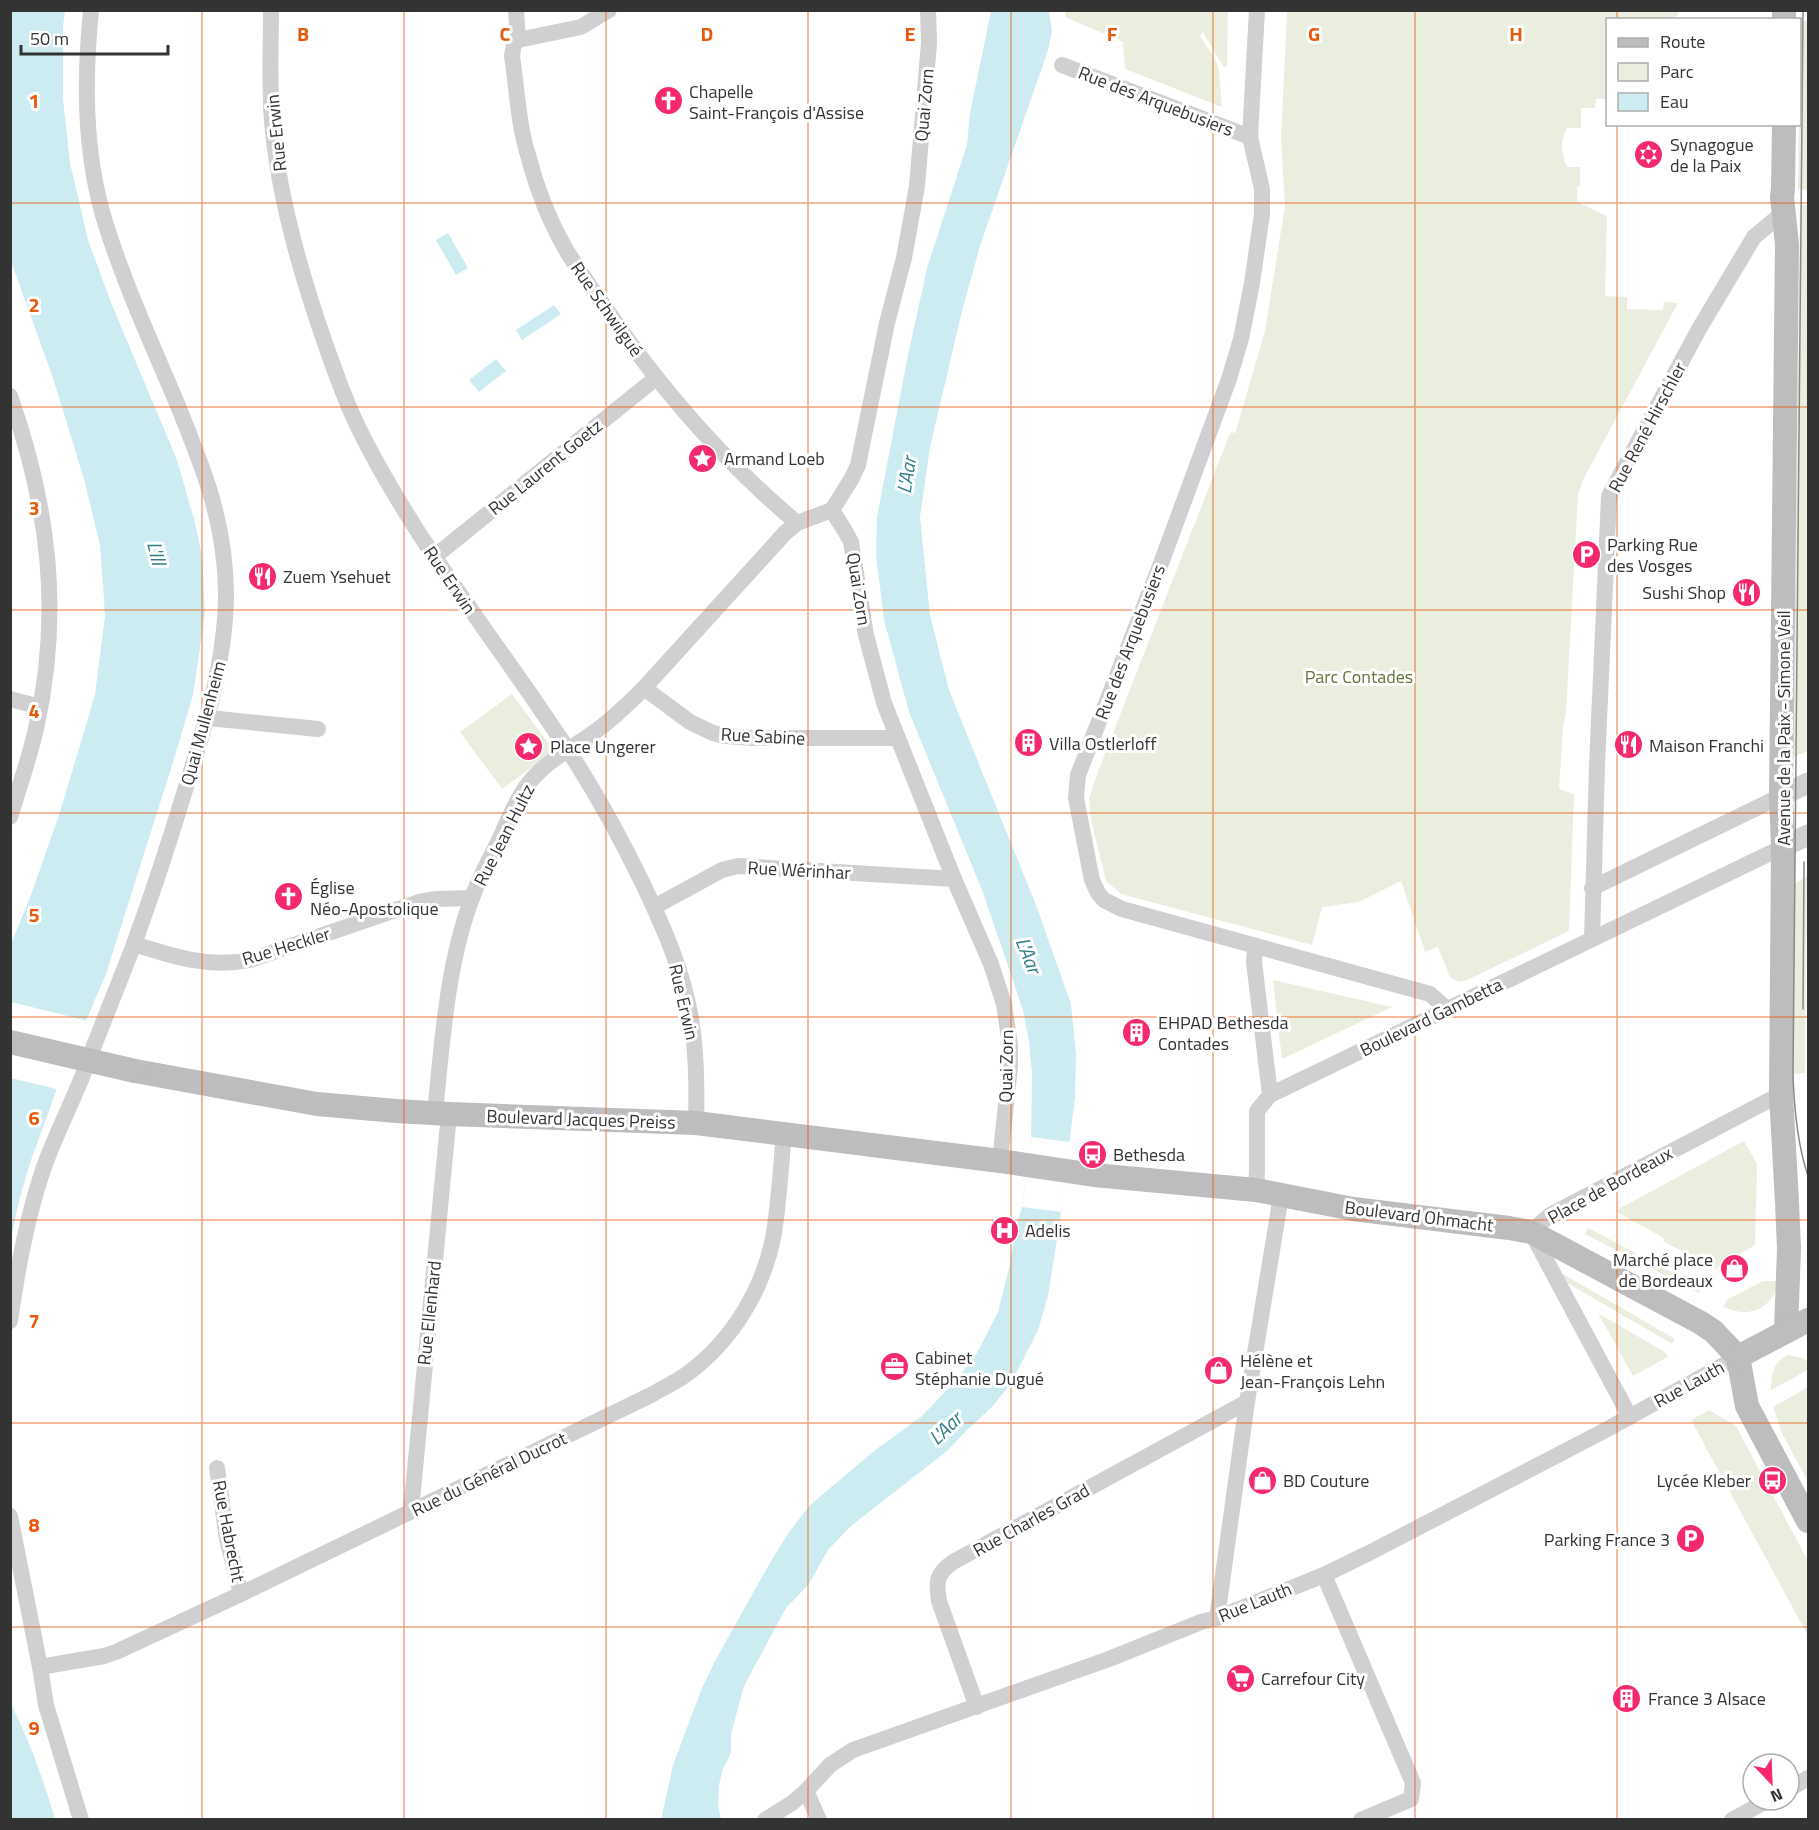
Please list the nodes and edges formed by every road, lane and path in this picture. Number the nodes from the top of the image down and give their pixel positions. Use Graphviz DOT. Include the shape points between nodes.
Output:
graph roads {
  1 [pos="91,10"];
  2 [pos="271,10"];
  3 [pos="516,10"];
  4 [pos="609,10"];
  5 [pos="928,10"];
  6 [pos="1257,10"];
  7 [pos="518,40"];
  8 [pos="1062,65"];
  9 [pos="1784,126"];
  10 [pos="1250,137"];
  11 [pos="1783,213"];
  12 [pos="656,378"];
  13 [pos="10,396"];
  14 [pos="832,510"];
  15 [pos="797,523"];
  16 [pos="434,557"];
  17 [pos="644,688"];
  18 [pos="10,699"];
  19 [pos="40,707"];
  20 [pos="208,718"];
  21 [pos="318,729"];
  22 [pos="897,738"];
  23 [pos="568,751"];
  24 [pos="1809,783"];
  25 [pos="1781,796"];
  26 [pos="10,817"];
  27 [pos="1809,835"];
  28 [pos="1783,847"];
  29 [pos="954,879"];
  30 [pos="1592,888"];
  31 [pos="472,898"];
  32 [pos="654,908"];
  33 [pos="1592,939"];
  34 [pos="134,944"];
  35 [pos="1255,946"];
  36 [pos="1447,1009"];
  37 [pos="10,1042"];
  38 [pos="1781,1094"];
  39 [pos="1270,1095"];
  40 [pos="442,1114"];
  41 [pos="696,1123"];
  42 [pos="784,1133"];
  43 [pos="1000,1161"];
  44 [pos="1066,1171"];
  45 [pos="1256,1190"];
  46 [pos="1281,1196"];
  47 [pos="1531,1232"];
  48 [pos="1809,1320"];
  49 [pos="10,1321"];
  50 [pos="1786,1331"];
  51 [pos="1738,1357"];
  52 [pos="1247,1402"];
  53 [pos="1630,1417"];
  54 [pos="217,1468"];
  55 [pos="411,1511"];
  56 [pos="10,1516"];
  57 [pos="1809,1521"];
  58 [pos="1324,1575"];
  59 [pos="241,1594"];
  60 [pos="1217,1618"];
  61 [pos="40,1667"];
  62 [pos="977,1707"];
  63 [pos="806,1791"];
  64 [pos="1746,1812"];
  65 [pos="81,1820"];
  66 [pos="765,1820"];
  67 [pos="819,1820"];
  68 [pos="1361,1820"];
  69 [pos="1732,1820"];
  1 -- 20 [label="street, Quai Mullenheim" via="86,55 87,110 93,171 104,220 208,480 220,527 225,623"];
  2 -- 16 [label="street, Rue Erwin" via="272,120 289,219 308,292 361,434"];
  3 -- 7 [label="street, Rue Schwilgué"];
  4 -- 7 [label="street" via="580,27"];
  5 -- 14 [label="street, Quai Zorn" via="929,43 917,186 904,258 858,465"];
  6 -- 10 [label="street, Rue des Arquebusiers"];
  7 -- 12 [label="street, Rue Schwilgué" via="512,56 522,129 546,206 565,248"];
  8 -- 10 [label="street, Rue des Arquebusiers"];
  9 -- 11 [label="main road, Avenue de la Paix - Simone Veil"];
  10 -- 35 [label="street, Rue des Arquebusiers" via="1263,203 1241,339 1160,566 1078,775 1076,798 1092,880 1104,900 1122,909"];
  11 -- 25 [label="main road, Avenue de la Paix - Simone Veil" via="1787,244"];
  11 -- 30 [label="street, Rue René Hirschler" via="1754,237 1609,496"];
  12 -- 15 [label="street, Rue Schwilgué" via="724,455"];
  12 -- 16 [label="street, Rue Laurent Goetz"];
  13 -- 19 [label="street" via="34,470 46,538 50,603 48,657"];
  14 -- 15 [label="street"];
  14 -- 22 [label="street, Quai Zorn" via="851,542 871,657"];
  15 -- 17 [label="street, Rue Jean Hultz"];
  16 -- 23 [label="street, Rue Erwin"];
  17 -- 22 [label="street, Rue Sabine" via="690,722 724,736"];
  17 -- 23 [label="street, Rue Jean Hultz" via="620,712"];
  18 -- 19 [label="street"];
  19 -- 26 [label="street"];
  20 -- 21 [label="street"];
  20 -- 34 [label="street, Quai Mullenheim"];
  22 -- 29 [label="street, Quai Zorn"];
  23 -- 31 [label="street, Rue Jean Hultz" via="535,776 524,790"];
  23 -- 32 [label="street, Rue Erwin" via="604,809"];
  24 -- 25 [label="street"];
  25 -- 28 [label="main road, Avenue de la Paix - Simone Veil"];
  25 -- 30 [label="street"];
  27 -- 28 [label="street, Boulevard Gambetta"];
  28 -- 33 [label="street, Boulevard Gambetta"];
  28 -- 38 [label="main road, Avenue de la Paix - Simone Veil"];
  29 -- 32 [label="street, Rue Wérinhar" via="738,866 722,870"];
  29 -- 43 [label="street, Quai Zorn" via="991,964 1008,1024 1010,1067"];
  30 -- 33 [label="street"];
  31 -- 34 [label="street, Rue Heckler" via="419,902 235,963 182,959"];
  31 -- 40 [label="street, Rue Jean Hultz" via="447,1001"];
  32 -- 41 [label="street, Rue Erwin" via="678,966 691,1017"];
  33 -- 36 [label="street, Boulevard Gambetta"];
  34 -- 49 [label="street, Quai Mullenheim" via="43,1169 28,1219"];
  35 -- 36 [label="street, Rue des Arquebusiers" via="1430,994"];
  35 -- 39 [label="street"];
  36 -- 39 [label="street, Boulevard Gambetta"];
  37 -- 40 [label="main road, Boulevard Jacques Preiss, bridge" via="135,1071 317,1104"];
  38 -- 47 [label="street, Place de Bordeaux" via="1550,1215"];
  38 -- 50 [label="main road, Avenue de la Paix - Simone Veil" via="1789,1249"];
  39 -- 45 [label="street" via="1257,1111"];
  40 -- 41 [label="main road, Boulevard Jacques Preiss"];
  40 -- 55 [label="street, Rue Ellenhard"];
  41 -- 42 [label="main road, Boulevard Jacques Preiss"];
  42 -- 43 [label="main road, Boulevard Jacques Preiss"];
  42 -- 55 [label="street, Rue du Général Ducrot" via="774,1234 765,1267 742,1316 710,1355 686,1375 651,1395"];
  43 -- 44 [label="main road, Boulevard Jacques Preiss"];
  44 -- 45 [label="main road, Boulevard Ohmacht"];
  45 -- 46 [label="main road, Boulevard Ohmacht"];
  46 -- 47 [label="main road, Boulevard Ohmacht"];
  46 -- 52 [label="street"];
  47 -- 51 [label="main road, Boulevard Ohmacht" via="1701,1323"];
  47 -- 53 [label="street, Place de Bordeaux"];
  48 -- 50 [label="main road"];
  50 -- 51 [label="main road"];
  51 -- 53 [label="street, Rue Lauth"];
  51 -- 57 [label="main road" via="1748,1406"];
  52 -- 60 [label="street"];
  52 -- 62 [label="street, Rue Charles Grad" via="943,1569 938,1577 939,1601"];
  53 -- 58 [label="street, Rue Lauth"];
  54 -- 59 [label="street, Rue Habrecht" via="227,1539"];
  55 -- 59 [label="street, Rue du Général Ducrot"];
  56 -- 61 [label="street"];
  58 -- 60 [label="street, Rue Lauth"];
  58 -- 68 [label="street" via="1413,1783 1411,1799"];
  59 -- 61 [label="street, Rue du Général Ducrot" via="105,1656"];
  60 -- 62 [label="street, Rue Lauth"];
  61 -- 65 [label="street" via="51,1728"];
  62 -- 63 [label="street, Rue Lauth" via="854,1750 830,1765"];
  63 -- 66 [label="street, Rue Lauth"];
  63 -- 67 [label="street"];
  64 -- 69 [label="street"];
}
